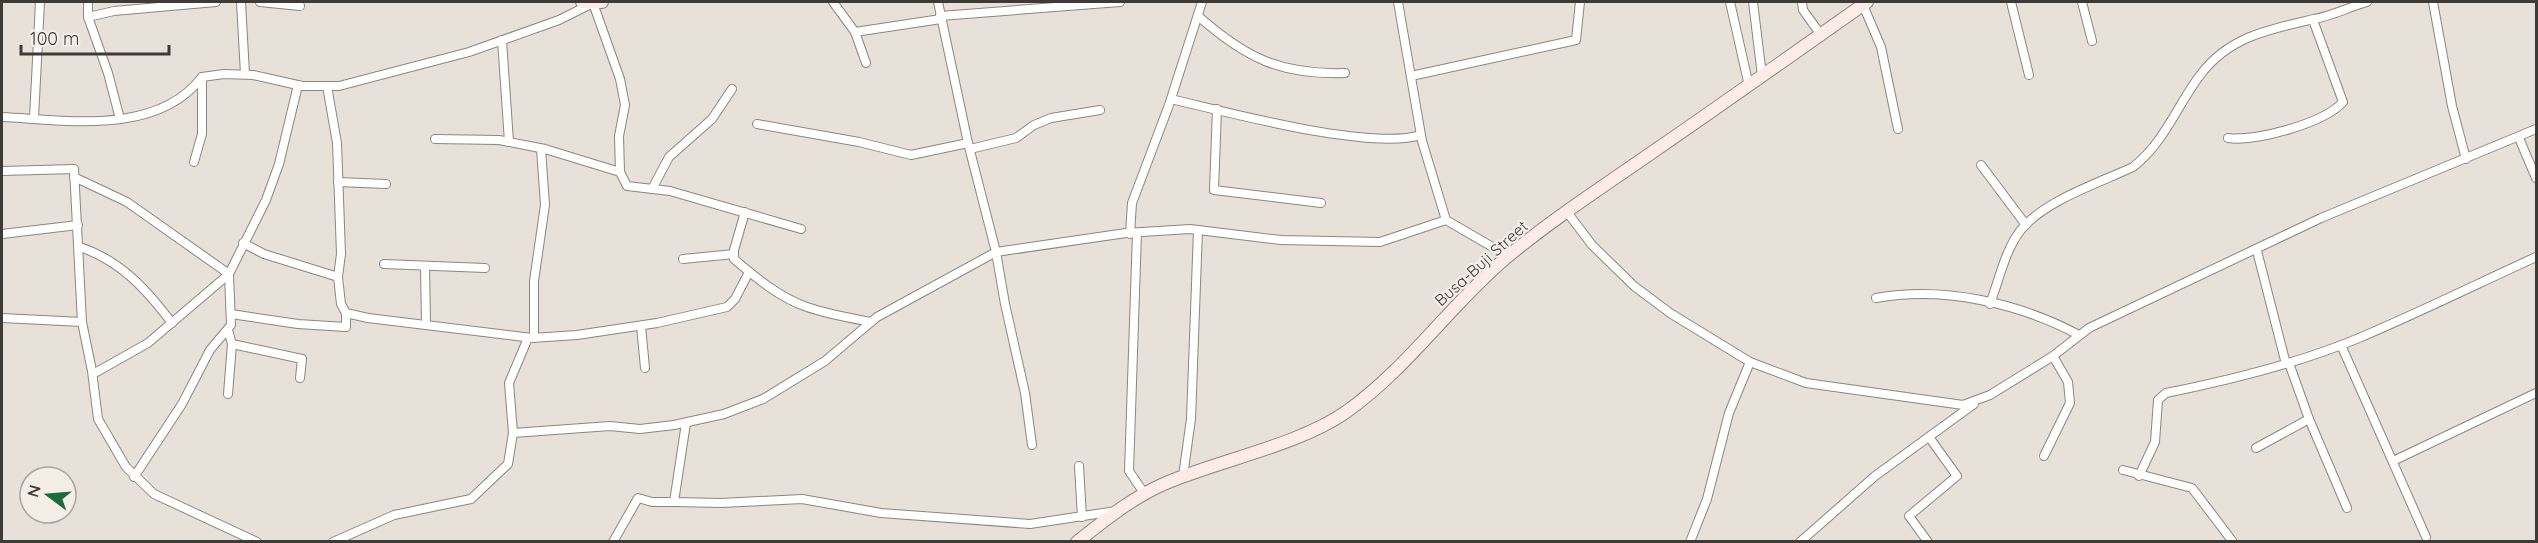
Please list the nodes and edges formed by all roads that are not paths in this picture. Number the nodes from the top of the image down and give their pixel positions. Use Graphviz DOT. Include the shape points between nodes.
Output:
graph roads {
  1 [pos="40,2"];
  2 [pos="88,2"];
  3 [pos="216,2"];
  4 [pos="241,2"];
  5 [pos="260,2"];
  6 [pos="592,2"];
  7 [pos="832,2"];
  8 [pos="938,2"];
  9 [pos="1120,2"];
  10 [pos="1202,2"];
  11 [pos="1398,2"];
  12 [pos="1580,2"];
  13 [pos="1730,2"];
  14 [pos="1753,2"];
  15 [pos="1802,2"];
  16 [pos="2011,2"];
  17 [pos="2082,2"];
  18 [pos="2367,2"];
  19 [pos="2433,2"];
  20 [pos="1091,3"];
  21 [pos="1865,3"];
  22 [pos="300,6"];
  23 [pos="1198,16"];
  24 [pos="88,17"];
  25 [pos="940,17"];
  26 [pos="2313,20"];
  27 [pos="855,32"];
  28 [pos="1821,35"];
  29 [pos="502,40"];
  30 [pos="2092,41"];
  31 [pos="866,63"];
  32 [pos="1345,73"];
  33 [pos="245,74"];
  34 [pos="2029,75"];
  35 [pos="1411,76"];
  36 [pos="1762,76"];
  37 [pos="202,77"];
  38 [pos="298,85"];
  39 [pos="327,86"];
  40 [pos="1749,86"];
  41 [pos="732,89"];
  42 [pos="1171,99"];
  43 [pos="1217,109"];
  44 [pos="1100,110"];
  45 [pos="2,117"];
  46 [pos="34,118"];
  47 [pos="120,119"];
  48 [pos="757,124"];
  49 [pos="1898,129"];
  50 [pos="2536,129"];
  51 [pos="1421,135"];
  52 [pos="2228,138"];
  53 [pos="2519,138"];
  54 [pos="435,139"];
  55 [pos="509,142"];
  56 [pos="969,146"];
  57 [pos="541,149"];
  58 [pos="2466,159"];
  59 [pos="194,162"];
  60 [pos="1980,165"];
  61 [pos="2,171"];
  62 [pos="620,172"];
  63 [pos="74,177"];
  64 [pos="2536,178"];
  65 [pos="338,182"];
  66 [pos="386,184"];
  67 [pos="652,189"];
  68 [pos="1321,203"];
  69 [pos="746,212"];
  70 [pos="1567,212"];
  71 [pos="1446,220"];
  72 [pos="78,225"];
  73 [pos="2026,225"];
  74 [pos="801,229"];
  75 [pos="1198,230"];
  76 [pos="1134,233"];
  77 [pos="2,234"];
  78 [pos="243,243"];
  79 [pos="80,247"];
  80 [pos="2257,251"];
  81 [pos="996,252"];
  82 [pos="734,254"];
  83 [pos="1508,256"];
  84 [pos="2536,257"];
  85 [pos="683,259"];
  86 [pos="384,264"];
  87 [pos="425,267"];
  88 [pos="484,268"];
  89 [pos="749,272"];
  90 [pos="229,274"];
  91 [pos="338,277"];
  92 [pos="1876,298"];
  93 [pos="1990,304"];
  94 [pos="346,313"];
  95 [pos="231,314"];
  96 [pos="2,318"];
  97 [pos="82,322"];
  98 [pos="172,322"];
  99 [pos="871,322"];
  100 [pos="426,323"];
  101 [pos="641,326"];
  102 [pos="228,330"];
  103 [pos="2079,335"];
  104 [pos="531,338"];
  105 [pos="232,344"];
  106 [pos="2341,345"];
  107 [pos="2053,356"];
  108 [pos="1750,362"];
  109 [pos="2288,363"];
  110 [pos="645,368"];
  111 [pos="93,374"];
  112 [pos="300,378"];
  113 [pos="2536,393"];
  114 [pos="228,394"];
  115 [pos="1976,402"];
  116 [pos="2309,419"];
  117 [pos="686,423"];
  118 [pos="513,433"];
  119 [pos="1929,437"];
  120 [pos="1032,445"];
  121 [pos="2256,448"];
  122 [pos="2044,456"];
  123 [pos="2394,461"];
  124 [pos="1079,466"];
  125 [pos="2124,470"];
  126 [pos="1183,476"];
  127 [pos="2139,476"];
  128 [pos="134,477"];
  129 [pos="1144,493"];
  130 [pos="675,502"];
  131 [pos="2347,508"];
  132 [pos="1119,510"];
  133 [pos="1082,517"];
  134 [pos="2426,537"];
  135 [pos="1925,541"];
  136 [pos="257,542"];
  137 [pos="333,542"];
  138 [pos="613,542"];
  139 [pos="1077,542"];
  140 [pos="1690,542"];
  141 [pos="1800,542"];
  142 [pos="2233,542"];
  1 -- 46 [label="street"];
  2 -- 24 [label="street"];
  3 -- 24 [label="street"];
  4 -- 33 [label="street"];
  5 -- 22 [label="street"];
  6 -- 29 [label="street" via="559,20"];
  6 -- 62 [label="street" via="620,79 625,105 619,136"];
  7 -- 27 [label="street"];
  8 -- 25 [label="street"];
  9 -- 20 [label="street"];
  10 -- 23 [label="street"];
  11 -- 35 [label="street"];
  12 -- 35 [label="street" via="1576,40"];
  13 -- 40 [label="street"];
  14 -- 36 [label="street"];
  15 -- 28 [label="street" via="1803,10"];
  16 -- 34 [label="street"];
  17 -- 30 [label="street"];
  18 -- 26 [label="street"];
  19 -- 58 [label="street"];
  20 -- 25 [label="street"];
  21 -- 28 [label="street, Busa-Buji Street"];
  21 -- 49 [label="street" via="1881,47"];
  23 -- 32 [label="street" via="1226,40 1271,64 1292,71"];
  23 -- 42 [label="street"];
  24 -- 47 [label="street"];
  25 -- 27 [label="street"];
  25 -- 56 [label="street"];
  26 -- 52 [label="street" via="2343,102 2311,120 2255,139"];
  26 -- 73 [label="street" via="2282,25 2234,45 2202,73 2178,114 2144,159 2044,209"];
  27 -- 31 [label="street"];
  28 -- 36 [label="street, Busa-Buji Street"];
  29 -- 39 [label="street" via="385,75"];
  29 -- 55 [label="street"];
  33 -- 37 [label="street"];
  33 -- 38 [label="street"];
  35 -- 51 [label="street"];
  36 -- 40 [label="street, Busa-Buji Street"];
  37 -- 47 [label="street" via="176,101"];
  37 -- 59 [label="street" via="202,134"];
  38 -- 39 [label="street"];
  38 -- 78 [label="street" via="273,182"];
  39 -- 65 [label="street" via="337,143"];
  40 -- 70 [label="street, Busa-Buji Street"];
  41 -- 67 [label="street" via="712,119 669,157"];
  42 -- 43 [label="street"];
  42 -- 76 [label="street" via="1132,203"];
  43 -- 51 [label="street" via="1379,139"];
  43 -- 68 [label="street" via="1214,190"];
  44 -- 56 [label="street" via="1052,118 1016,138"];
  45 -- 46 [label="street"];
  46 -- 47 [label="street"];
  48 -- 56 [label="street" via="910,155"];
  50 -- 53 [label="street"];
  51 -- 71 [label="street"];
  53 -- 58 [label="street"];
  53 -- 64 [label="street"];
  54 -- 55 [label="street"];
  55 -- 57 [label="street"];
  56 -- 81 [label="street"];
  57 -- 62 [label="street"];
  57 -- 104 [label="street" via="545,205"];
  58 -- 80 [label="street" via="2321,218"];
  60 -- 73 [label="street"];
  61 -- 63 [label="street" via="74,169"];
  62 -- 67 [label="street" via="627,186"];
  63 -- 72 [label="street"];
  63 -- 90 [label="street" via="128,202"];
  65 -- 66 [label="street"];
  65 -- 91 [label="street"];
  67 -- 69 [label="street"];
  69 -- 74 [label="street"];
  69 -- 82 [label="street"];
  70 -- 83 [label="street, Busa-Buji Street"];
  70 -- 108 [label="street" via="1604,258 1643,293 1670,314"];
  71 -- 75 [label="street" via="1380,242 1281,240"];
  71 -- 83 [label="street"];
  72 -- 77 [label="street"];
  72 -- 79 [label="street"];
  73 -- 93 [label="street" via="2010,251"];
  75 -- 76 [label="street"];
  75 -- 126 [label="street" via="1191,419"];
  76 -- 81 [label="street"];
  76 -- 129 [label="street" via="1129,471"];
  78 -- 90 [label="street"];
  78 -- 91 [label="street" via="272,257"];
  79 -- 97 [label="street"];
  79 -- 98 [label="street" via="115,262"];
  80 -- 103 [label="street"];
  80 -- 109 [label="street"];
  81 -- 99 [label="street"];
  81 -- 120 [label="street"];
  82 -- 85 [label="street"];
  82 -- 89 [label="street" via="734,259"];
  83 -- 126 [label="street, Busa-Buji Street" via="1383,381 1345,413 1315,428"];
  84 -- 106 [label="street"];
  86 -- 87 [label="street"];
  87 -- 88 [label="street"];
  87 -- 100 [label="street"];
  89 -- 99 [label="street" via="799,304"];
  89 -- 101 [label="street" via="727,307"];
  90 -- 95 [label="street"];
  90 -- 98 [label="street"];
  91 -- 94 [label="street"];
  92 -- 93 [label="street" via="1922,292"];
  93 -- 103 [label="street" via="2039,315"];
  94 -- 95 [label="street" via="346,327"];
  94 -- 100 [label="street"];
  95 -- 102 [label="street"];
  96 -- 97 [label="street"];
  97 -- 111 [label="street"];
  98 -- 111 [label="street" via="148,344"];
  99 -- 117 [label="street" via="825,361 763,399"];
  100 -- 104 [label="street"];
  101 -- 104 [label="street"];
  101 -- 110 [label="street"];
  102 -- 105 [label="street"];
  102 -- 128 [label="street" via="210,350 182,404"];
  103 -- 107 [label="street"];
  104 -- 118 [label="street" via="509,383"];
  105 -- 112 [label="street" via="302,359"];
  105 -- 114 [label="street"];
  106 -- 109 [label="street"];
  106 -- 123 [label="street"];
  107 -- 115 [label="street"];
  107 -- 122 [label="street" via="2068,382 2070,403"];
  108 -- 115 [label="street" via="1806,383 1955,405"];
  108 -- 140 [label="street" via="1729,413 1707,499"];
  109 -- 116 [label="street"];
  109 -- 127 [label="street" via="2161,396 2156,404 2155,442"];
  111 -- 128 [label="street" via="98,418"];
  113 -- 123 [label="street"];
  115 -- 119 [label="street"];
  116 -- 121 [label="street"];
  116 -- 131 [label="street"];
  117 -- 118 [label="street" via="640,429 610,426"];
  117 -- 130 [label="street"];
  118 -- 137 [label="street" via="508,464 471,499 394,515"];
  119 -- 135 [label="street" via="1957,476 1909,516"];
  119 -- 141 [label="street" via="1875,476"];
  123 -- 134 [label="street"];
  124 -- 133 [label="street"];
  125 -- 127 [label="street"];
  126 -- 129 [label="street, Busa-Buji Street"];
  127 -- 142 [label="street" via="2192,488"];
  128 -- 136 [label="street" via="154,494"];
  129 -- 132 [label="street, Busa-Buji Street"];
  130 -- 133 [label="street" via="802,499 881,513 1030,524"];
  130 -- 138 [label="street" via="638,498"];
  132 -- 133 [label="street"];
  132 -- 139 [label="street, Busa-Buji Street"];
}
